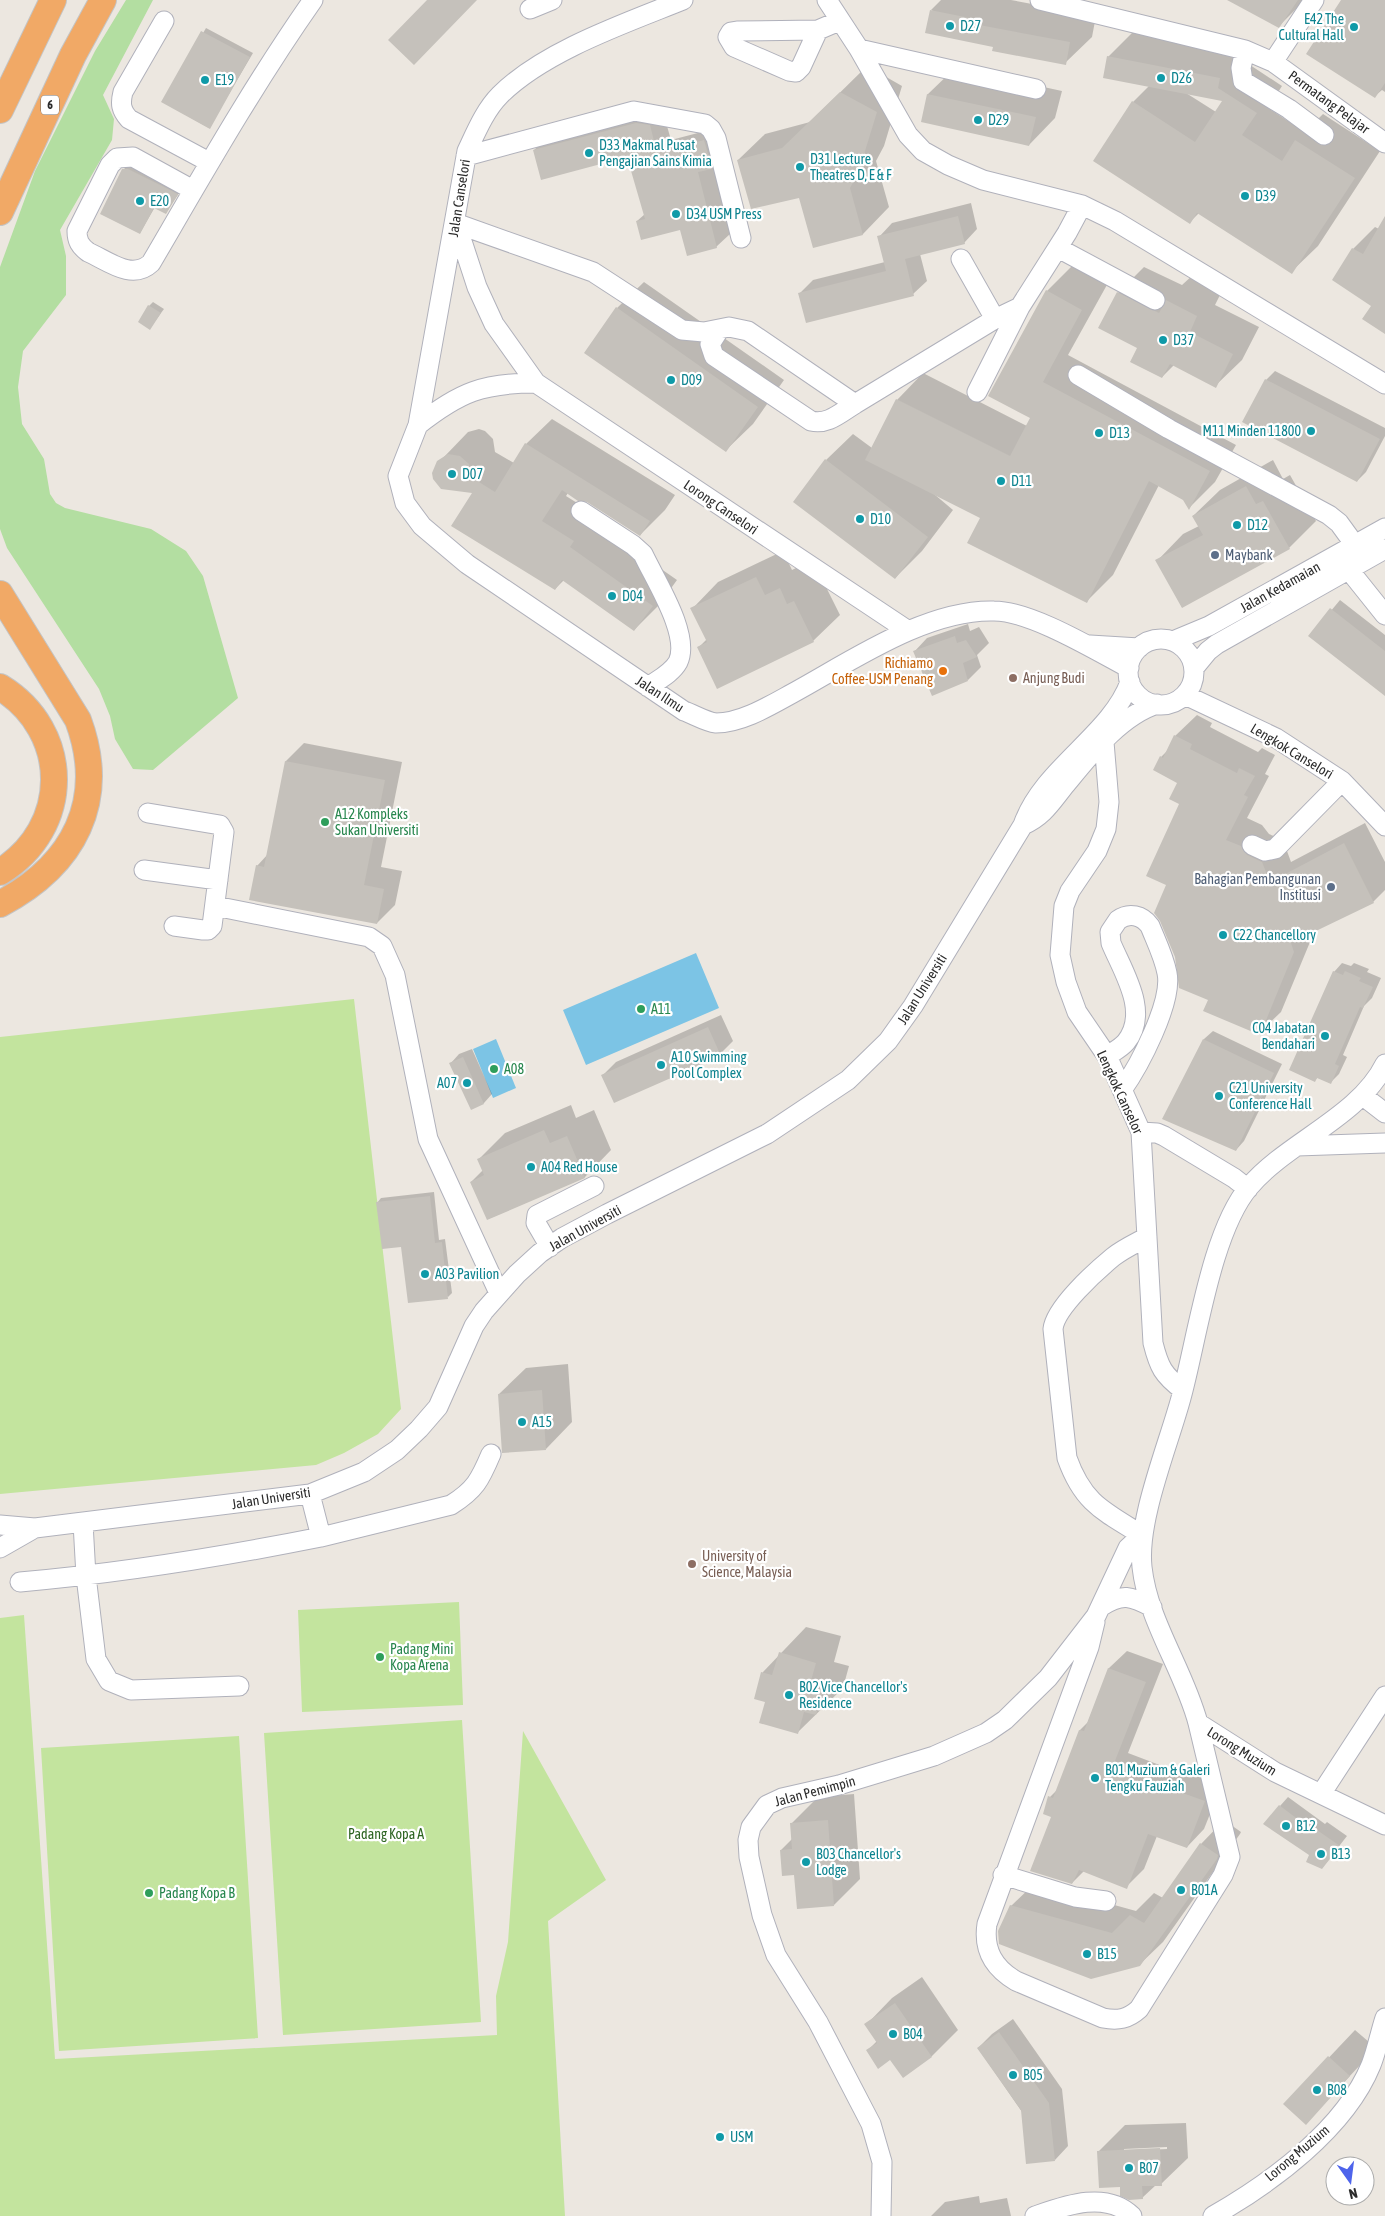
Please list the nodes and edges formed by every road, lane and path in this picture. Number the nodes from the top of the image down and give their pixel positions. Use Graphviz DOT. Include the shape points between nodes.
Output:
graph roads {
  1 [pos="53,0"];
  2 [pos="103,0"];
  3 [pos="313,0"];
  4 [pos="552,0"];
  5 [pos="683,0"];
  6 [pos="827,0"];
  7 [pos="1040,0"];
  8 [pos="1314,0"];
  9 [pos="530,10"];
  10 [pos="164,21"];
  11 [pos="839,21"];
  12 [pos="818,30"];
  13 [pos="859,49"];
  14 [pos="1244,50"];
  15 [pos="1273,62"];
  16 [pos="1036,89"];
  17 [pos="3,97"];
  18 [pos="1324,135"];
  19 [pos="1385,143"];
  20 [pos="466,156"];
  21 [pos="209,162"];
  22 [pos="193,190"];
  23 [pos="1082,205"];
  24 [pos="0,212"];
  25 [pos="456,223"];
  26 [pos="740,238"];
  27 [pos="1058,248"];
  28 [pos="961,259"];
  29 [pos="1155,300"];
  30 [pos="1020,307"];
  31 [pos="996,319"];
  32 [pos="718,330"];
  33 [pos="1078,375"];
  34 [pos="536,383"];
  35 [pos="1385,384"];
  36 [pos="976,392"];
  37 [pos="855,404"];
  38 [pos="418,425"];
  39 [pos="581,511"];
  40 [pos="1385,528"];
  41 [pos="1356,545"];
  42 [pos="1385,549"];
  43 [pos="1349,570"];
  44 [pos="0,594"];
  45 [pos="1385,615"];
  46 [pos="907,630"];
  47 [pos="1174,641"];
  48 [pos="1083,644"];
  49 [pos="1139,648"];
  50 [pos="1194,668"];
  51 [pos="1129,675"];
  52 [pos="0,687"];
  53 [pos="648,687"];
  54 [pos="1185,695"];
  55 [pos="1157,704"];
  56 [pos="1104,742"];
  57 [pos="1342,781"];
  58 [pos="148,813"];
  59 [pos="1022,825"];
  60 [pos="1385,826"];
  61 [pos="1252,845"];
  62 [pos="144,870"];
  63 [pos="0,872"];
  64 [pos="218,880"];
  65 [pos="0,904"];
  66 [pos="215,906"];
  67 [pos="174,926"];
  68 [pos="1166,998"];
  69 [pos="1137,1008"];
  70 [pos="1107,1056"];
  71 [pos="1385,1064"];
  72 [pos="1122,1090"];
  73 [pos="1363,1096"];
  74 [pos="1385,1113"];
  75 [pos="1141,1132"];
  76 [pos="1385,1143"];
  77 [pos="1297,1146"];
  78 [pos="594,1186"];
  79 [pos="1248,1189"];
  80 [pos="1147,1237"];
  81 [pos="550,1247"];
  82 [pos="499,1292"];
  83 [pos="1183,1390"];
  84 [pos="491,1454"];
  85 [pos="310,1494"];
  86 [pos="83,1523"];
  87 [pos="0,1525"];
  88 [pos="35,1528"];
  89 [pos="1142,1534"];
  90 [pos="321,1537"];
  91 [pos="0,1548"];
  92 [pos="86,1576"];
  93 [pos="20,1582"];
  94 [pos="1152,1607"];
  95 [pos="1099,1611"];
  96 [pos="239,1686"];
  97 [pos="1385,1696"];
  98 [pos="1198,1723"];
  99 [pos="1321,1794"];
  100 [pos="1385,1825"];
  101 [pos="1003,1875"];
  102 [pos="1106,1902"];
  103 [pos="1385,2018"];
  104 [pos="1385,2052"];
  105 [pos="1371,2066"];
  106 [pos="881,2216"];
  107 [pos="1035,2216"];
  108 [pos="1132,2216"];
  109 [pos="1213,2216"];
  1 -- 17 [label="highway"];
  2 -- 24 [label="highway, 6" via="73,54"];
  3 -- 21 [label="street"];
  4 -- 9 [label="street"];
  5 -- 20 [label="street, Jalan Canselori" via="594,36 523,75 499,96 485,116"];
  6 -- 11 [label="street"];
  7 -- 14 [label="street, Permatang Pelajar"];
  8 -- 15 [label="street"];
  10 -- 21 [label="street" via="123,92 120,103 123,113"];
  11 -- 12 [label="street"];
  11 -- 13 [label="street"];
  13 -- 16 [label="street"];
  13 -- 23 [label="street" via="908,135 923,151 948,166 983,180"];
  14 -- 15 [label="street, Permatang Pelajar"];
  14 -- 18 [label="street" via="1243,81"];
  15 -- 19 [label="street, Permatang Pelajar"];
  20 -- 25 [label="street, Jalan Canselori"];
  20 -- 26 [label="street" via="634,111 705,124 716,138"];
  21 -- 22 [label="street"];
  22 -- 22 [label="street" via="151,263 143,270 130,272 88,252 77,240 77,231 110,165 117,158 133,157"];
  23 -- 27 [label="street"];
  23 -- 35 [label="street" via="1115,221"];
  25 -- 32 [label="street" via="593,272 682,330"];
  25 -- 34 [label="street, Lorong Canselori" via="477,287 494,324"];
  25 -- 38 [label="street, Jalan Canselori"];
  27 -- 29 [label="street"];
  27 -- 30 [label="street"];
  28 -- 31 [label="street"];
  30 -- 31 [label="street"];
  30 -- 36 [label="street"];
  31 -- 37 [label="street"];
  32 -- 37 [label="street" via="729,327 748,331"];
  32 -- 37 [label="street" via="710,344 714,356 810,421 820,424 828,421"];
  33 -- 41 [label="street" via="1169,429 1329,515"];
  34 -- 38 [label="street" via="475,389 439,408"];
  34 -- 46 [label="street, Lorong Canselori"];
  38 -- 53 [label="street, Jalan Ilmu" via="398,476 405,503 422,526 503,591"];
  39 -- 53 [label="street" via="633,544 643,554 678,628 681,653 677,663"];
  40 -- 41 [label="street, Jalan Kedamaian"];
  41 -- 47 [label="street, Jalan Kedamaian" via="1209,626"];
  42 -- 43 [label="street, Jalan Kedamaian"];
  43 -- 45 [label="street"];
  43 -- 50 [label="street, Jalan Kedamaian" via="1217,644"];
  44 -- 65 [label="highway" via="78,720 90,761 88,795 76,832 64,853 35,881"];
  46 -- 48 [label="street, Jalan Ilmu" via="954,616 993,611 1019,614"];
  46 -- 53 [label="street, Jalan Ilmu" via="773,704 743,717 715,723 684,711"];
  47 -- 49 [label="street" via="1155,639"];
  47 -- 50 [label="street" via="1187,652"];
  48 -- 49 [label="street, Jalan Ilmu"];
  48 -- 51 [label="street, Jalan Ilmu"];
  49 -- 51 [label="street" via="1132,657"];
  50 -- 54 [label="street" via="1194,678"];
  51 -- 55 [label="street" via="1136,693"];
  51 -- 59 [label="street, Jalan Universiti" via="1119,706 1029,806"];
  52 -- 63 [label="highway" via="22,703 38,723 49,746 54,769 53,797 44,825 28,850"];
  54 -- 55 [label="street" via="1167,704"];
  54 -- 57 [label="street, Lengkok Canselori" via="1276,738"];
  55 -- 56 [label="street, Jalan Universiti" via="1135,714"];
  56 -- 59 [label="street, Jalan Universiti" via="1037,819"];
  56 -- 70 [label="street, Lengkok Canselor" via="1109,802 1106,829 1097,851 1070,891 1064,906 1060,955 1077,1012"];
  57 -- 60 [label="street, Lengkok Canselori"];
  57 -- 61 [label="street" via="1276,849 1265,851"];
  58 -- 64 [label="street" via="223,827"];
  59 -- 81 [label="street, Jalan Universiti" via="913,1006 888,1041 848,1080 767,1134 607,1214"];
  62 -- 64 [label="street"];
  64 -- 66 [label="street"];
  66 -- 67 [label="street" via="212,926 208,930"];
  66 -- 82 [label="street" via="369,938 382,946 396,974 428,1138"];
  68 -- 69 [label="street"];
  68 -- 69 [label="street" via="1167,972 1150,926 1141,917 1122,917 1112,928 1110,943"];
  68 -- 72 [label="street" via="1133,1074"];
  69 -- 70 [label="street" via="1130,1037"];
  70 -- 72 [label="street, Lengkok Canselor"];
  71 -- 73 [label="street"];
  72 -- 75 [label="street, Lengkok Canselor"];
  73 -- 74 [label="street"];
  73 -- 77 [label="street"];
  75 -- 79 [label="street" via="1157,1132"];
  75 -- 80 [label="street, Lengkok Canselor"];
  76 -- 77 [label="street"];
  77 -- 79 [label="street" via="1263,1172"];
  78 -- 81 [label="street" via="537,1214 536,1223"];
  79 -- 83 [label="street" via="1227,1225 1214,1265"];
  80 -- 83 [label="street, Lengkok Canselor" via="1155,1352 1164,1374"];
  80 -- 89 [label="street" via="1114,1256 1090,1279 1060,1309 1053,1329 1067,1458 1074,1476 1092,1503"];
  81 -- 82 [label="street, Jalan Universiti"];
  82 -- 85 [label="street, Jalan Universiti" via="474,1326 438,1407 419,1429 397,1450 364,1472"];
  83 -- 89 [label="street"];
  84 -- 90 [label="street" via="480,1481 451,1505"];
  85 -- 86 [label="street, Jalan Universiti"];
  85 -- 90 [label="street"];
  86 -- 88 [label="street, Jalan Universiti"];
  86 -- 92 [label="street"];
  87 -- 88 [label="street, Jalan Universiti"];
  88 -- 91 [label="street, Jalan Universiti"];
  89 -- 94 [label="street, Lorong Muzium" via="1142,1567"];
  89 -- 95 [label="street, Jalan Pemimpin" via="1128,1548"];
  90 -- 92 [label="street" via="234,1555"];
  92 -- 93 [label="street"];
  92 -- 96 [label="street" via="96,1659 110,1681 131,1690"];
  94 -- 95 [label="street" via="1138,1599 1114,1597"];
  94 -- 98 [label="street, Lorong Muzium" via="1192,1699"];
  95 -- 101 [label="street" via="1089,1647"];
  95 -- 106 [label="street, Jalan Pemimpin" via="1048,1678 1005,1720 986,1733 934,1756 839,1785 782,1798 767,1805 751,1827 749,1858 762,1915 776,1955 818,2022 871,2124 882,2162"];
  97 -- 99 [label="street"];
  98 -- 99 [label="street, Lorong Muzium" via="1268,1768"];
  98 -- 101 [label="street" via="1229,1848 1228,1867 1132,2015 1114,2020 1103,2018 1016,1982 996,1966 985,1937 986,1924"];
  99 -- 100 [label="street, Lorong Muzium"];
  101 -- 102 [label="street" via="1075,1898"];
  103 -- 105 [label="street, Lorong Muzium"];
  104 -- 105 [label="street"];
  105 -- 109 [label="street, Lorong Muzium" via="1342,2114 1293,2161"];
  107 -- 108 [label="street" via="1086,2202 1124,2208"];
}
